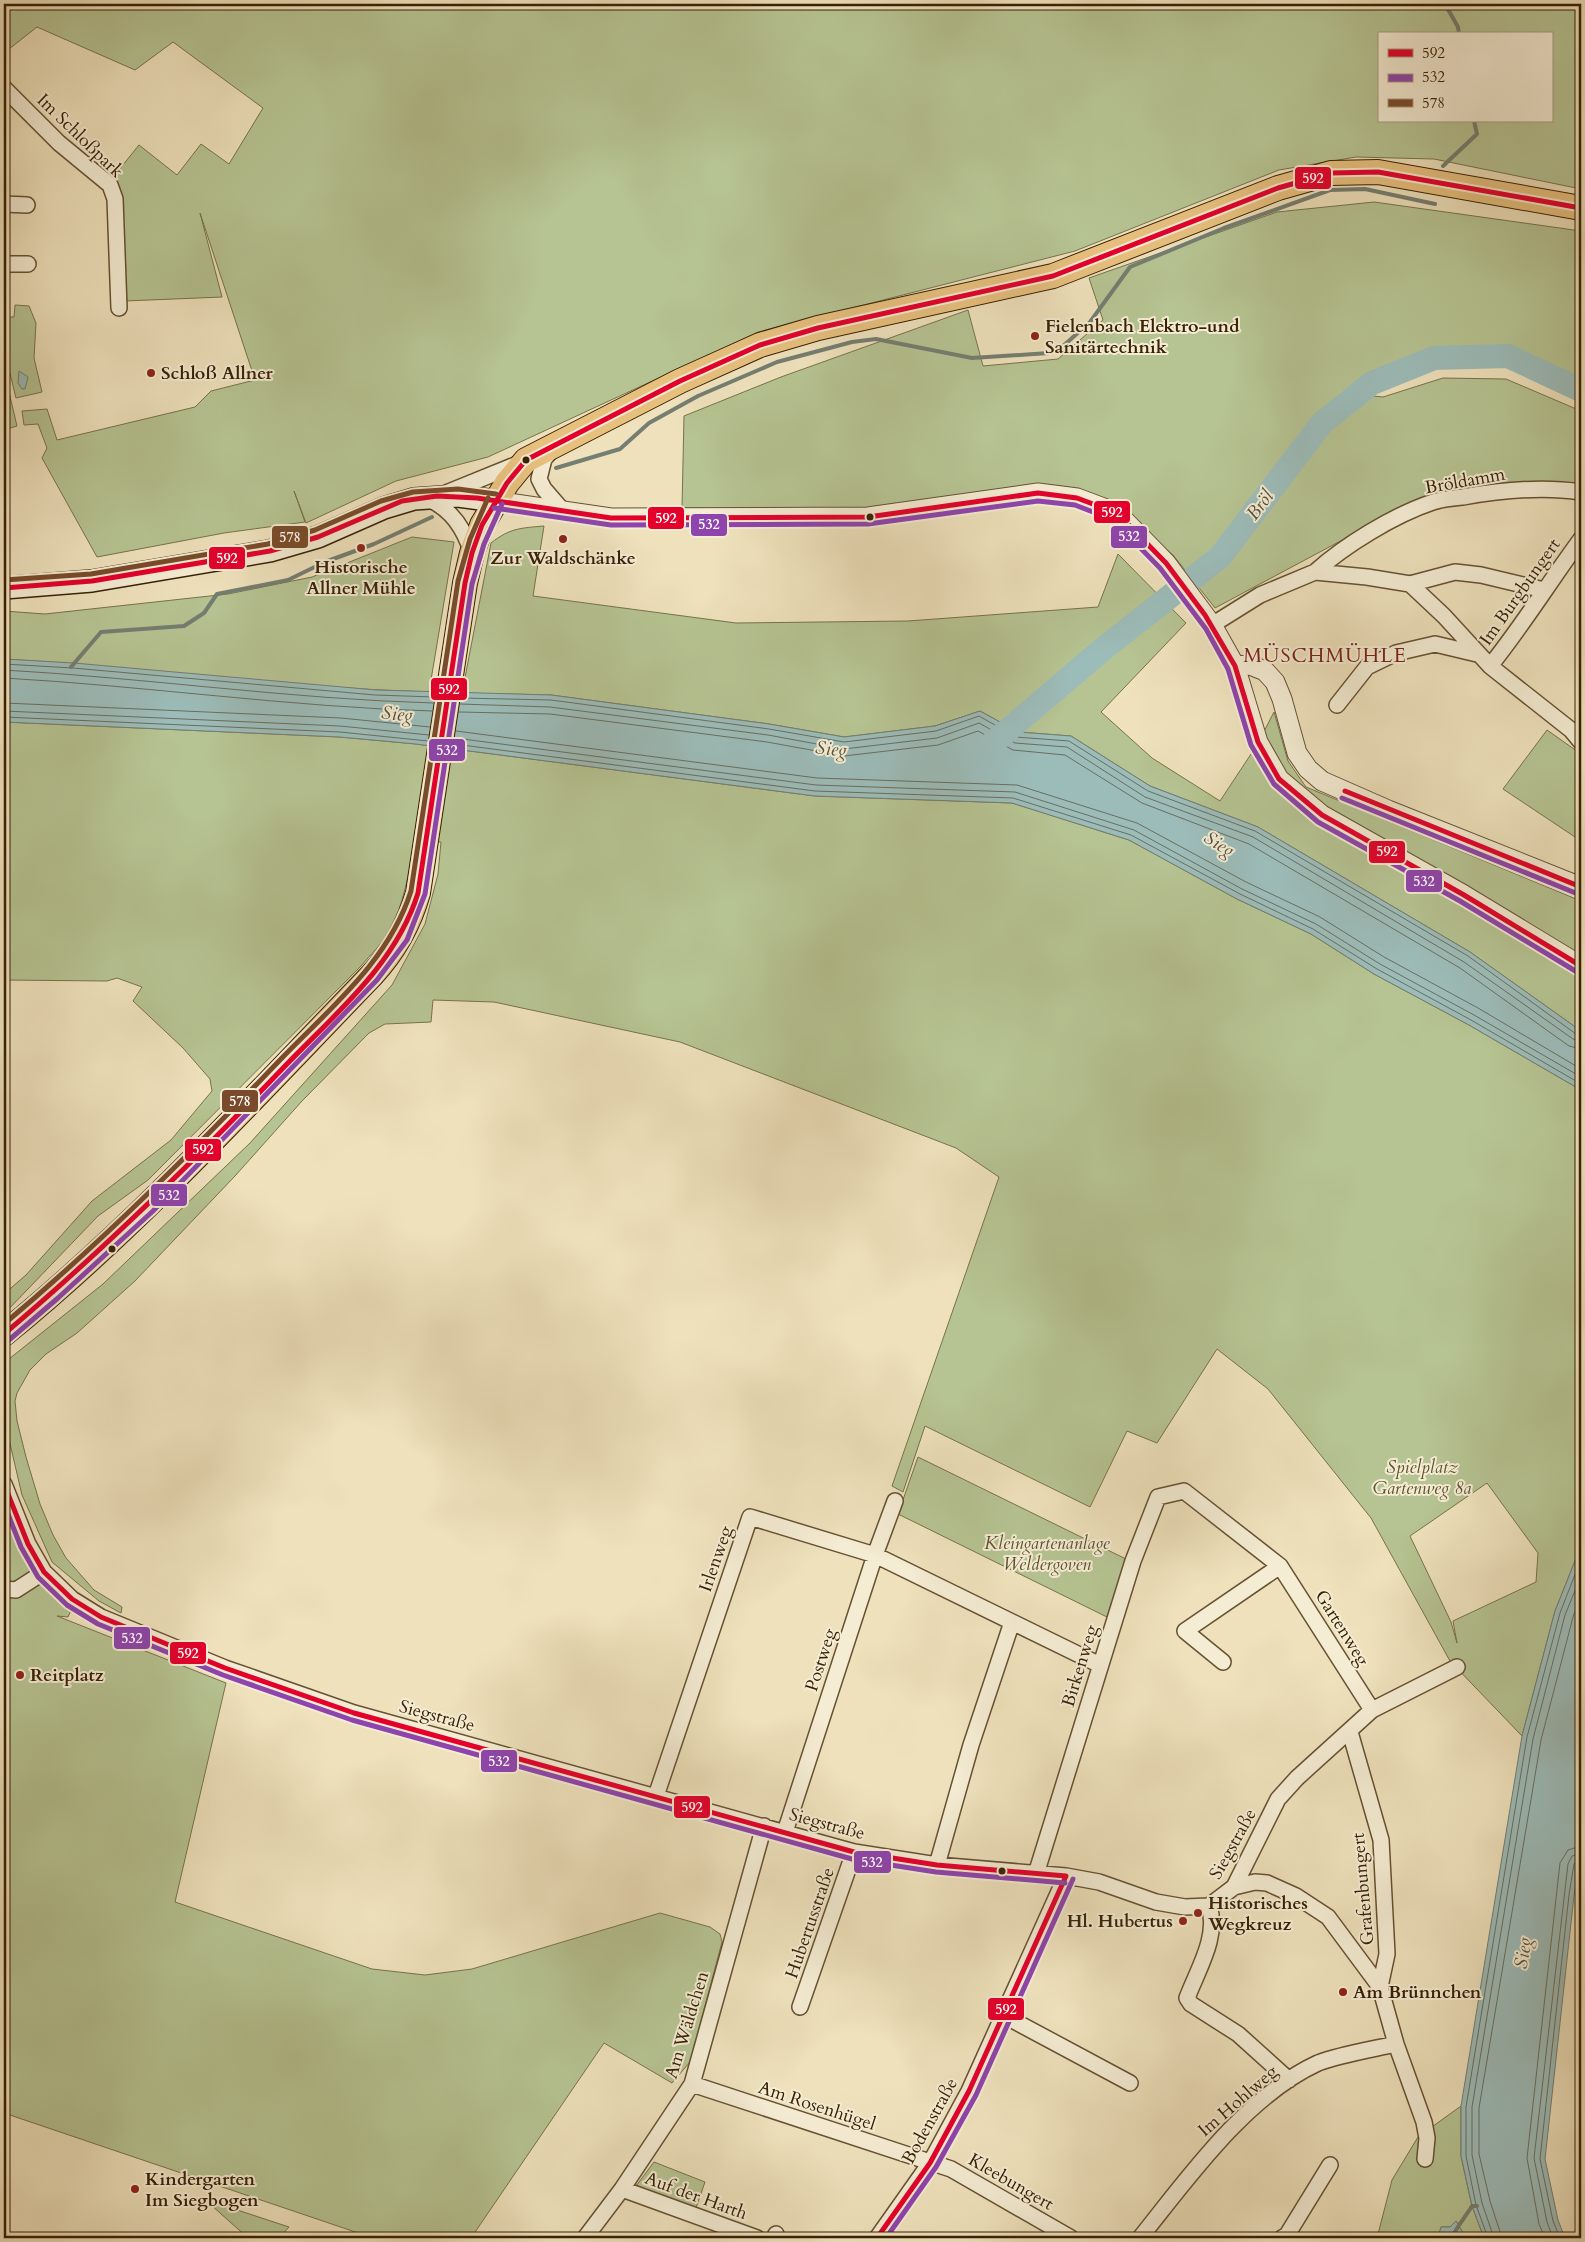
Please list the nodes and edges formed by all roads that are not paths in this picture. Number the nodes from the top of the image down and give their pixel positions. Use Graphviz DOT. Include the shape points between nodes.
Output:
graph roads {
  1 [pos="4,88"];
  2 [pos="4,204"];
  3 [pos="27,206"];
  4 [pos="1581,208"];
  5 [pos="4,264"];
  6 [pos="28,264"];
  7 [pos="118,308"];
  8 [pos="559,443"];
  9 [pos="526,460"];
  10 [pos="1581,492"];
  11 [pos="431,497"];
  12 [pos="495,501"];
  13 [pos="563,511"];
  14 [pos="1581,539"];
  15 [pos="472,554"];
  16 [pos="1314,572"];
  17 [pos="1410,584"];
  18 [pos="4,588"];
  19 [pos="1544,590"];
  20 [pos="1209,620"];
  21 [pos="1477,654"];
  22 [pos="1235,666"];
  23 [pos="1490,666"];
  24 [pos="1337,704"];
  25 [pos="1581,742"];
  26 [pos="1581,887"];
  27 [pos="1581,966"];
  28 [pos="4,1334"];
  29 [pos="4,1484"];
  30 [pos="1184,1491"];
  31 [pos="895,1501"];
  32 [pos="875,1555"];
  33 [pos="1280,1566"];
  34 [pos="44,1572"];
  35 [pos="4,1589"];
  36 [pos="1012,1622"];
  37 [pos="1224,1662"];
  38 [pos="1100,1665"];
  39 [pos="1457,1667"];
  40 [pos="1372,1710"];
  41 [pos="1350,1732"];
  42 [pos="656,1796"];
  43 [pos="764,1826"];
  44 [pos="785,1832"];
  45 [pos="854,1852"];
  46 [pos="937,1865"];
  47 [pos="1036,1874"];
  48 [pos="1066,1876"];
  49 [pos="1234,1887"];
  50 [pos="1209,1906"];
  51 [pos="1380,1987"];
  52 [pos="800,2007"];
  53 [pos="1003,2015"];
  54 [pos="1396,2044"];
  55 [pos="1289,2080"];
  56 [pos="1130,2083"];
  57 [pos="692,2084"];
  58 [pos="1425,2159"];
  59 [pos="930,2163"];
  60 [pos="1330,2165"];
  61 [pos="622,2189"];
  62 [pos="585,2238"];
  63 [pos="757,2238"];
  64 [pos="877,2238"];
  65 [pos="1070,2238"];
  66 [pos="1140,2238"];
  67 [pos="1282,2238"];
  1 -- 7 [label="street, Im Schloßpark" via="58,143 110,185 115,199"];
  2 -- 3 [label="street"];
  4 -- 8 [label="main road" via="1378,172 1332,173 1278,188 1054,276 818,328 760,345 680,381"];
  5 -- 6 [label="street"];
  8 -- 9 [label="main road"];
  8 -- 13 [label="street" via="544,459 539,479 544,490"];
  9 -- 11 [label="street"];
  9 -- 12 [label="main road"];
  10 -- 16 [label="street, Bröldamm" via="1545,489 1490,492 1433,502 1381,526 1334,555"];
  11 -- 12 [label="main road" via="458,496"];
  11 -- 15 [label="street" via="452,515"];
  11 -- 18 [label="main road" via="402,501 318,538 270,551 92,581"];
  12 -- 13 [label="street"];
  12 -- 15 [label="main road"];
  13 -- 20 [label="street" via="611,518 868,517 1038,493 1077,498 1109,510 1125,521 1166,563"];
  14 -- 19 [label="street, Im Burgbungert"];
  15 -- 28 [label="main road" via="423,869 411,919 394,950 137,1214"];
  16 -- 17 [label="street"];
  16 -- 20 [label="street"];
  17 -- 19 [label="street" via="1455,572"];
  17 -- 21 [label="street"];
  19 -- 23 [label="street, Im Burgbungert" via="1513,638"];
  20 -- 22 [label="street"];
  21 -- 23 [label="street"];
  21 -- 24 [label="street" via="1435,644 1396,653 1367,668"];
  22 -- 26 [label="street" via="1250,665 1265,671 1275,682 1297,753 1322,781"];
  22 -- 27 [label="street" via="1258,742 1279,779 1322,815"];
  23 -- 25 [label="street" via="1571,730"];
  29 -- 34 [label="street, Siegstraße" via="28,1544"];
  30 -- 33 [label="street, Gartenweg"];
  30 -- 38 [label="street, Birkenweg" via="1158,1497 1133,1561"];
  31 -- 32 [label="street, Postweg"];
  32 -- 36 [label="street, Irlenweg"];
  32 -- 42 [label="street, Irlenweg" via="750,1517"];
  32 -- 44 [label="street, Postweg"];
  33 -- 37 [label="street" via="1185,1631"];
  33 -- 40 [label="street, Gartenweg"];
  34 -- 35 [label="street" via="16,1590"];
  34 -- 42 [label="street, Siegstraße" via="72,1599 101,1617 225,1668 354,1713"];
  36 -- 38 [label="street, Irlenweg"];
  36 -- 46 [label="street" via="971,1745"];
  38 -- 47 [label="street, Birkenweg"];
  39 -- 40 [label="street, Siegstraße"];
  40 -- 41 [label="street, Siegstraße"];
  41 -- 49 [label="street, Siegstraße" via="1325,1751 1278,1799"];
  41 -- 51 [label="street, Grafenbungert" via="1381,1840 1387,1954"];
  42 -- 43 [label="street, Siegstraße"];
  43 -- 44 [label="street, Siegstraße"];
  43 -- 57 [label="street, Am Wäldchen"];
  44 -- 45 [label="street, Siegstraße"];
  45 -- 46 [label="street, Siegstraße"];
  45 -- 52 [label="street, Hubertusstraße"];
  46 -- 47 [label="street, Siegstraße"];
  47 -- 48 [label="street, Siegstraße"];
  48 -- 50 [label="street, Siegstraße" via="1099,1882 1156,1902 1185,1907"];
  48 -- 53 [label="street, Bodenstraße"];
  49 -- 50 [label="street, Siegstraße"];
  49 -- 51 [label="street" via="1267,1883 1296,1896 1328,1917"];
  50 -- 55 [label="street" via="1213,1930 1187,1998 1191,2004 1238,2034"];
  51 -- 54 [label="street"];
  53 -- 56 [label="street"];
  53 -- 59 [label="street, Bodenstraße" via="969,2091"];
  54 -- 55 [label="street, Im Hohlweg" via="1319,2063"];
  54 -- 58 [label="street" via="1424,2122 1427,2138"];
  55 -- 66 [label="street, Im Hohlweg" via="1270,2093 1209,2151"];
  57 -- 59 [label="street, Am Rosenhügel"];
  57 -- 61 [label="street, Am Wäldchen"];
  59 -- 64 [label="street, Bodenstraße"];
  59 -- 65 [label="street, Kleebungert" via="951,2169"];
  60 -- 67 [label="street" via="1287,2235"];
  61 -- 62 [label="street, Am Wäldchen"];
  61 -- 63 [label="street, Auf der Harth"];
}
